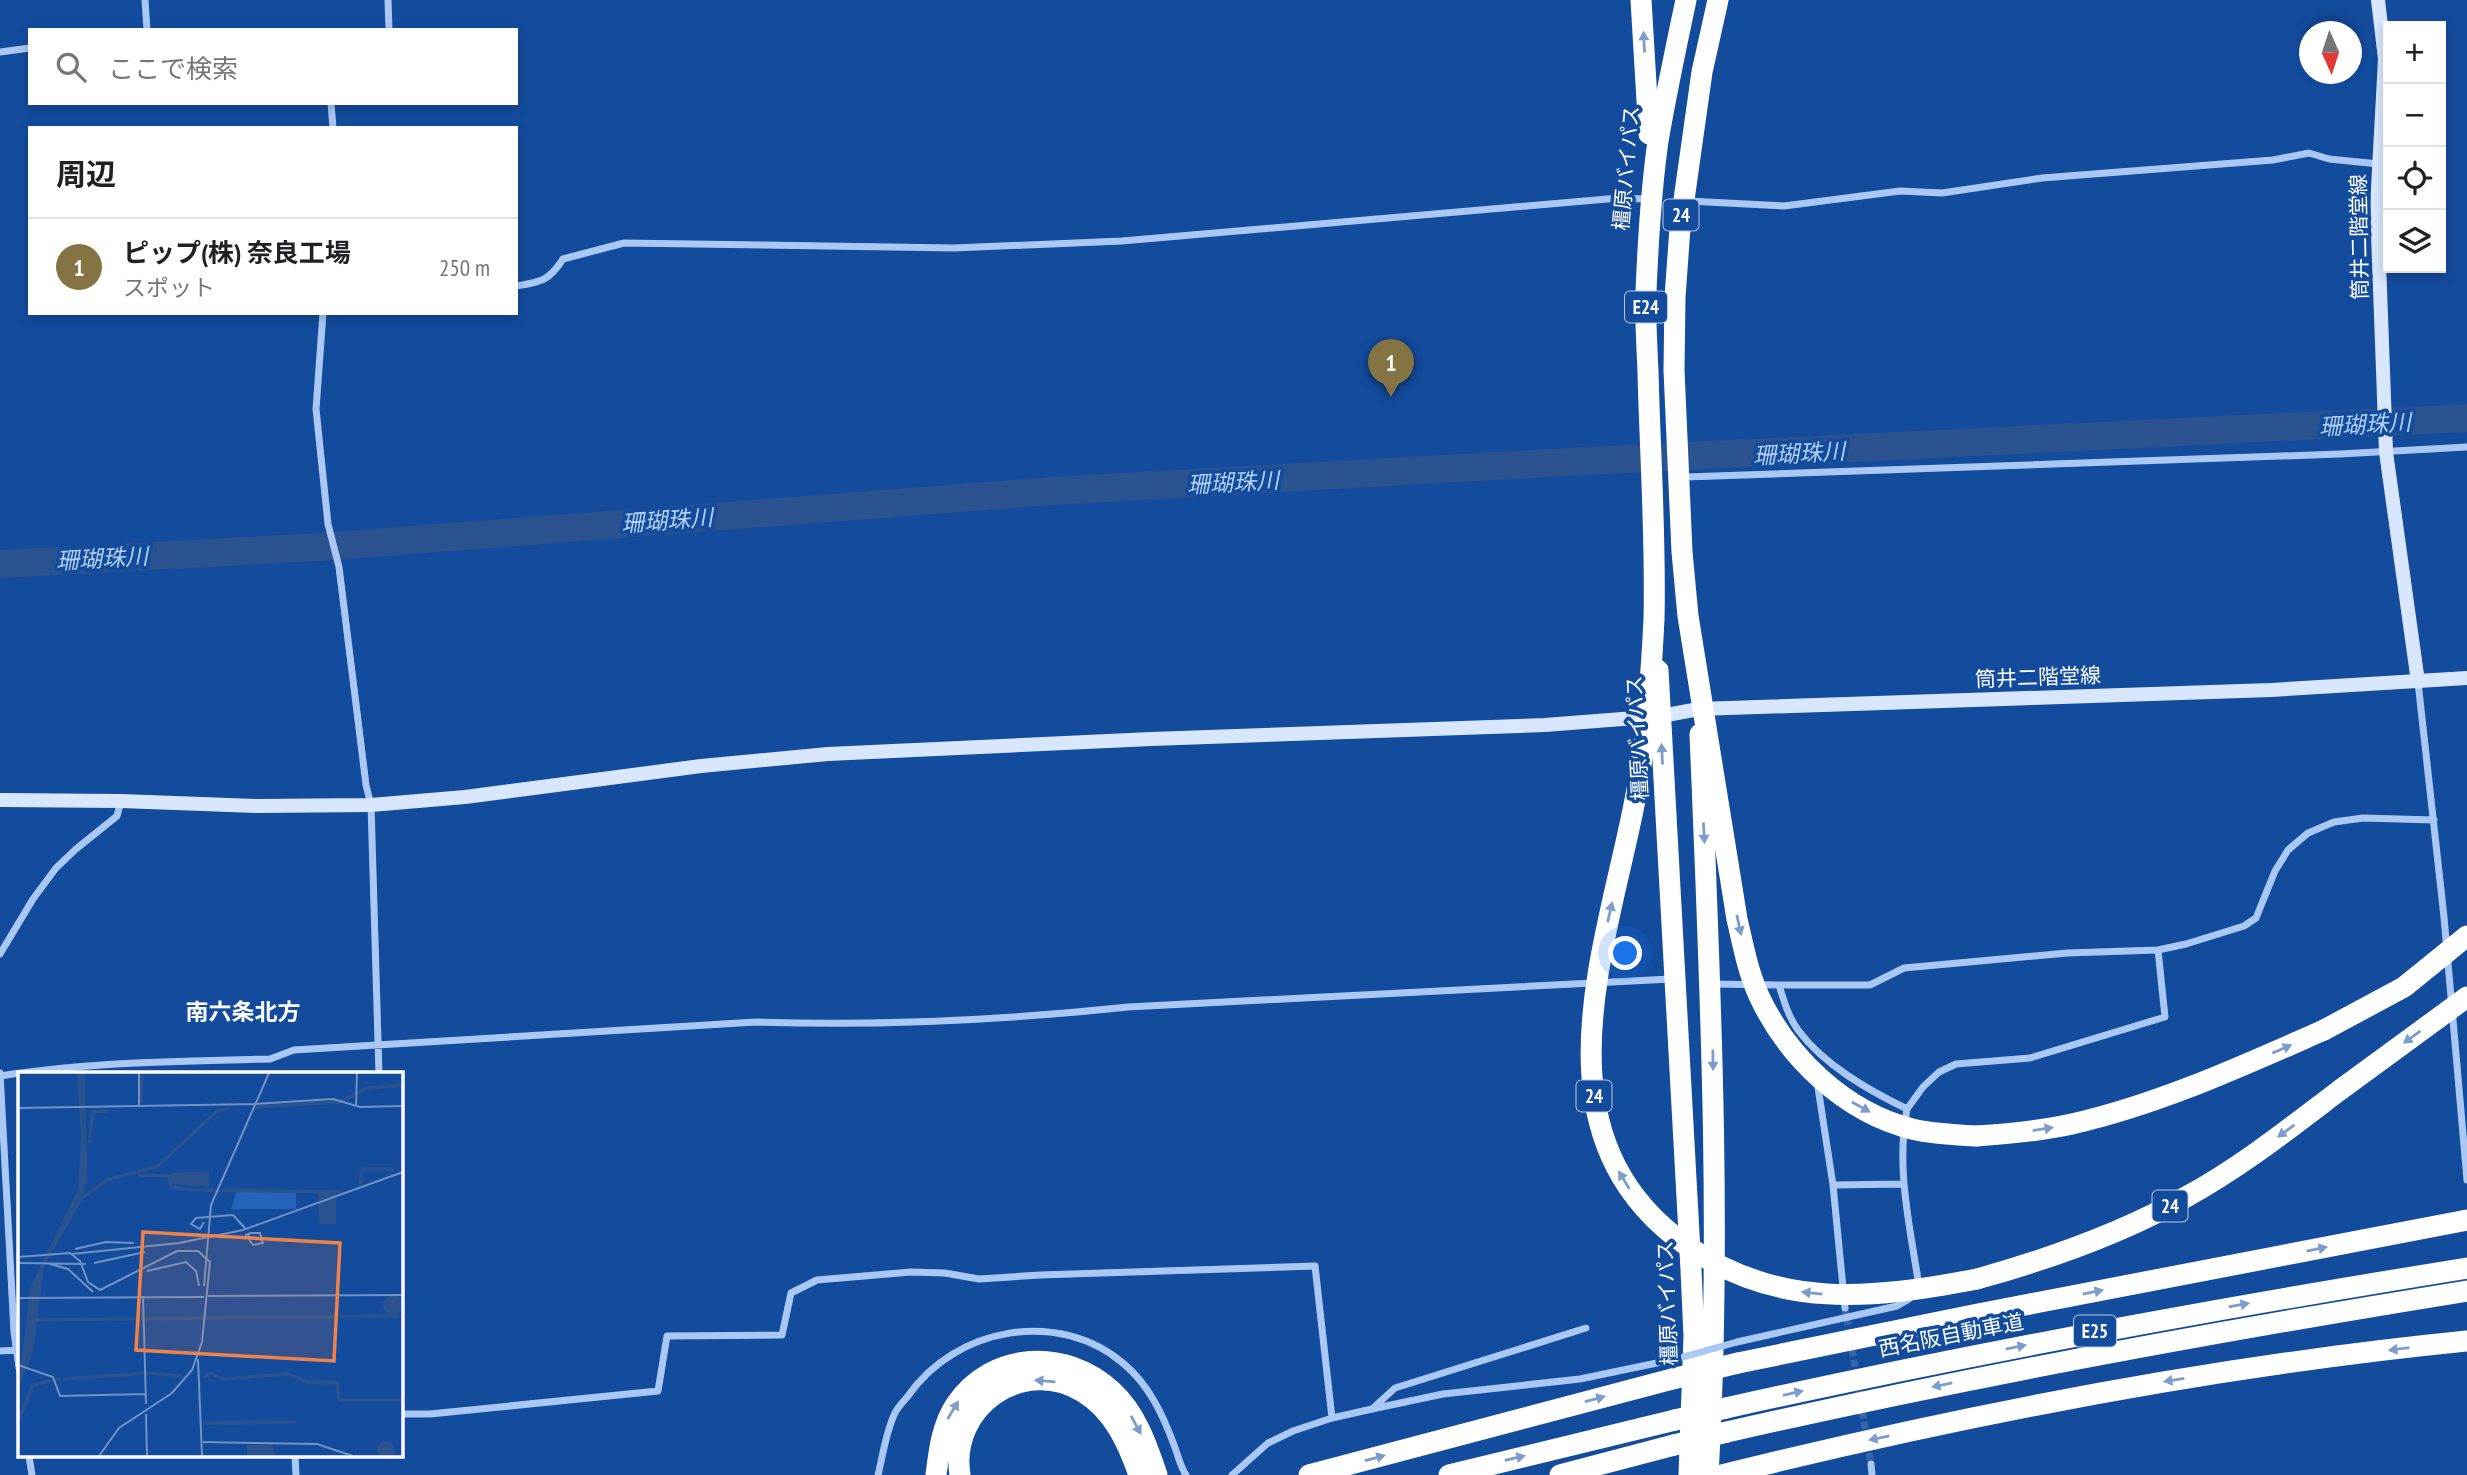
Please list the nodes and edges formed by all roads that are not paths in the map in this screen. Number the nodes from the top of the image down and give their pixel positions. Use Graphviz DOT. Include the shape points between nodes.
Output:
graph roads {
  1 [pos="145,0"];
  2 [pos="388,0"];
  3 [pos="1641,0"];
  4 [pos="1677,0"];
  5 [pos="1686,0"];
  6 [pos="1710,0"];
  7 [pos="1718,0"];
  8 [pos="2378,0"];
  9 [pos="147,28"];
  10 [pos="389,28"];
  11 [pos="28,48"];
  12 [pos="0,52"];
  13 [pos="331,105"];
  14 [pos="332,126"];
  15 [pos="1649,134"];
  16 [pos="2379,164"];
  17 [pos="1644,200"];
  18 [pos="1682,200"];
  19 [pos="518,286"];
  20 [pos="323,315"];
  21 [pos="2467,447"];
  22 [pos="2386,449"];
  23 [pos="1686,474"];
  24 [pos="1654,617"];
  25 [pos="2467,678"];
  26 [pos="2418,682"];
  27 [pos="1699,709"];
  28 [pos="1661,716"];
  29 [pos="0,800"];
  30 [pos="121,801"];
  31 [pos="371,805"];
  32 [pos="2434,820"];
  33 [pos="2467,936"];
  34 [pos="2158,950"];
  35 [pos="0,954"];
  36 [pos="2467,956"];
  37 [pos="1674,979"];
  38 [pos="1711,984"];
  39 [pos="1779,985"];
  40 [pos="2404,987"];
  41 [pos="2467,997"];
  42 [pos="2467,1004"];
  43 [pos="2435,1021"];
  44 [pos="1811,1044"];
  45 [pos="377,1046"];
  46 [pos="24,1072"];
  47 [pos="379,1072"];
  48 [pos="18,1073"];
  49 [pos="0,1075"];
  50 [pos="1907,1109"];
  51 [pos="2466,1170"];
  52 [pos="2467,1180"];
  53 [pos="1902,1184"];
  54 [pos="1833,1185"];
  55 [pos="2467,1220"];
  56 [pos="2467,1255"];
  57 [pos="2467,1268"];
  58 [pos="2467,1291"];
  59 [pos="2303,1294"];
  60 [pos="2467,1302"];
  61 [pos="1845,1308"];
  62 [pos="1586,1328"];
  63 [pos="2467,1341"];
  64 [pos="2152,1344"];
  65 [pos="18,1350"];
  66 [pos="0,1351"];
  67 [pos="1738,1353"];
  68 [pos="1676,1368"];
  69 [pos="1372,1409"];
  70 [pos="402,1414"];
  71 [pos="1332,1418"];
  72 [pos="1871,1464"];
  73 [pos="1718,1470"];
  74 [pos="878,1475"];
  75 [pos="936,1475"];
  76 [pos="960,1475"];
  77 [pos="1139,1475"];
  78 [pos="1157,1475"];
  79 [pos="1186,1475"];
  80 [pos="1232,1475"];
  81 [pos="1309,1475"];
  82 [pos="1449,1475"];
  83 [pos="1560,1475"];
  84 [pos="1689,1475"];
  85 [pos="1872,1475"];
  1 -- 9 [label="street"];
  2 -- 10 [label="street"];
  15 -- 3 [label="highway, 24, one-way"];
  4 -- 15 [label="highway, 橿原バイパス / 24"];
  5 -- 24 [label="highway, E24, bridge" via="1658,144 1647,273"];
  6 -- 18 [label="highway, 橿原バイパス / 24" via="1690,100"];
  7 -- 40 [label="highway, E24, one-way, bridge" via="1690,150 1675,296 1682,552 1688,616 1737,919 1758,994 1773,1024 1820,1078 1877,1116 1939,1134 1976,1136 2071,1124 2192,1087 2324,1030"];
  8 -- 16 [label="street, 筒井二階堂線" via="2385,59"];
  11 -- 12 [label="street"];
  13 -- 14 [label="street"];
  15 -- 17 [label="highway, 橿原バイパス / 24"];
  16 -- 18 [label="street" via="2309,153 1784,206"];
  16 -- 22 [label="street, 筒井二階堂線"];
  17 -- 19 [label="street" via="1619,198 1018,246 624,243 563,259 540,283"];
  17 -- 28 [label="highway, 橿原バイパス / 24, bridge" via="1646,436"];
  18 -- 23 [label="highway, 橿原バイパス / 24"];
  20 -- 31 [label="street" via="316,409 328,524 340,567"];
  21 -- 22 [label="street"];
  22 -- 23 [label="street"];
  22 -- 26 [label="street, 筒井二階堂線"];
  23 -- 27 [label="highway, 橿原バイパス / 24"];
  43 -- 24 [label="highway, 24, one-way, bridge" via="2186,1198 2082,1246 2026,1265 1926,1289 1835,1296 1762,1284 1701,1256 1673,1236 1628,1186 1610,1156 1593,1091 1590,1040 1599,962 1634,803"];
  25 -- 26 [label="street, 筒井二階堂線"];
  26 -- 27 [label="street, 筒井二階堂線"];
  26 -- 32 [label="street"];
  27 -- 28 [label="street, 筒井二階堂線"];
  27 -- 38 [label="highway, 橿原バイパス / 24, one-way"];
  28 -- 31 [label="street, 筒井二階堂線" via="1545,725 828,754"];
  37 -- 28 [label="highway, 橿原バイパス / 24, one-way"];
  29 -- 30 [label="street, 筒井二階堂線"];
  30 -- 31 [label="street, 筒井二階堂線"];
  30 -- 35 [label="street" via="117,817 56,868"];
  31 -- 45 [label="street"];
  32 -- 34 [label="street" via="2334,822 2308,833 2288,850 2275,871 2256,918 2244,926"];
  32 -- 51 [label="street"];
  33 -- 40 [label="highway, bridge"];
  34 -- 39 [label="street" via="1904,968 1870,985"];
  34 -- 50 [label="street" via="2165,1017 2030,1058 1956,1064 1939,1072"];
  36 -- 40 [label="highway, bridge"];
  37 -- 45 [label="street" via="1128,1007 1053,1015 829,1024 756,1022"];
  37 -- 84 [label="highway, 橿原バイパス / 24" via="1694,1336"];
  38 -- 39 [label="street"];
  38 -- 73 [label="highway, 橿原バイパス / 24, one-way"];
  39 -- 44 [label="street" via="1788,1012"];
  41 -- 43 [label="highway, 24, bridge"];
  42 -- 43 [label="highway, bridge"];
  44 -- 50 [label="street" via="1875,1094"];
  44 -- 54 [label="street"];
  45 -- 46 [label="street" via="295,1050 270,1059 114,1063"];
  45 -- 47 [label="street"];
  48 -- 49 [label="street"];
  49 -- 65 [label="street"];
  50 -- 53 [label="street"];
  51 -- 52 [label="street"];
  53 -- 54 [label="street"];
  53 -- 67 [label="street" via="1919,1280 1909,1299"];
  54 -- 61 [label="street"];
  67 -- 55 [label="highway, one-way" via="1973,1315"];
  56 -- 59 [label="highway"];
  57 -- 59 [label="highway, 西名阪自動車道 / E25"];
  58 -- 64 [label="highway, E25"];
  82 -- 59 [label="highway, 西名阪自動車道 / E25, one-way, bridge" via="1726,1408 1995,1351"];
  60 -- 64 [label="highway"];
  62 -- 69 [label="street" via="1395,1388"];
  63 -- 73 [label="highway, one-way" via="2155,1383"];
  64 -- 83 [label="highway, E25, one-way, bridge" via="1870,1399"];
  65 -- 66 [label="street"];
  67 -- 68 [label="highway, bridge"];
  68 -- 69 [label="street" via="1443,1394"];
  81 -- 68 [label="highway, one-way"];
  69 -- 71 [label="street"];
  70 -- 71 [label="street" via="658,1391 667,1336 782,1335 791,1293 817,1280 911,1272 979,1279 1315,1266"];
  71 -- 80 [label="street" via="1268,1443"];
  72 -- 85 [label="street"];
  74 -- 79 [label="street" via="895,1413 916,1383 968,1345 998,1334 1033,1330 1069,1334 1100,1346 1126,1365 1158,1407"];
  75 -- 78 [label="highway, one-way" via="946,1422 968,1390 1001,1367 1039,1360 1078,1369 1112,1391 1138,1426"];
  77 -- 76 [label="highway, one-way" via="1120,1433 1095,1400 1066,1384 1028,1380 991,1396 966,1424 957,1461"];
}
